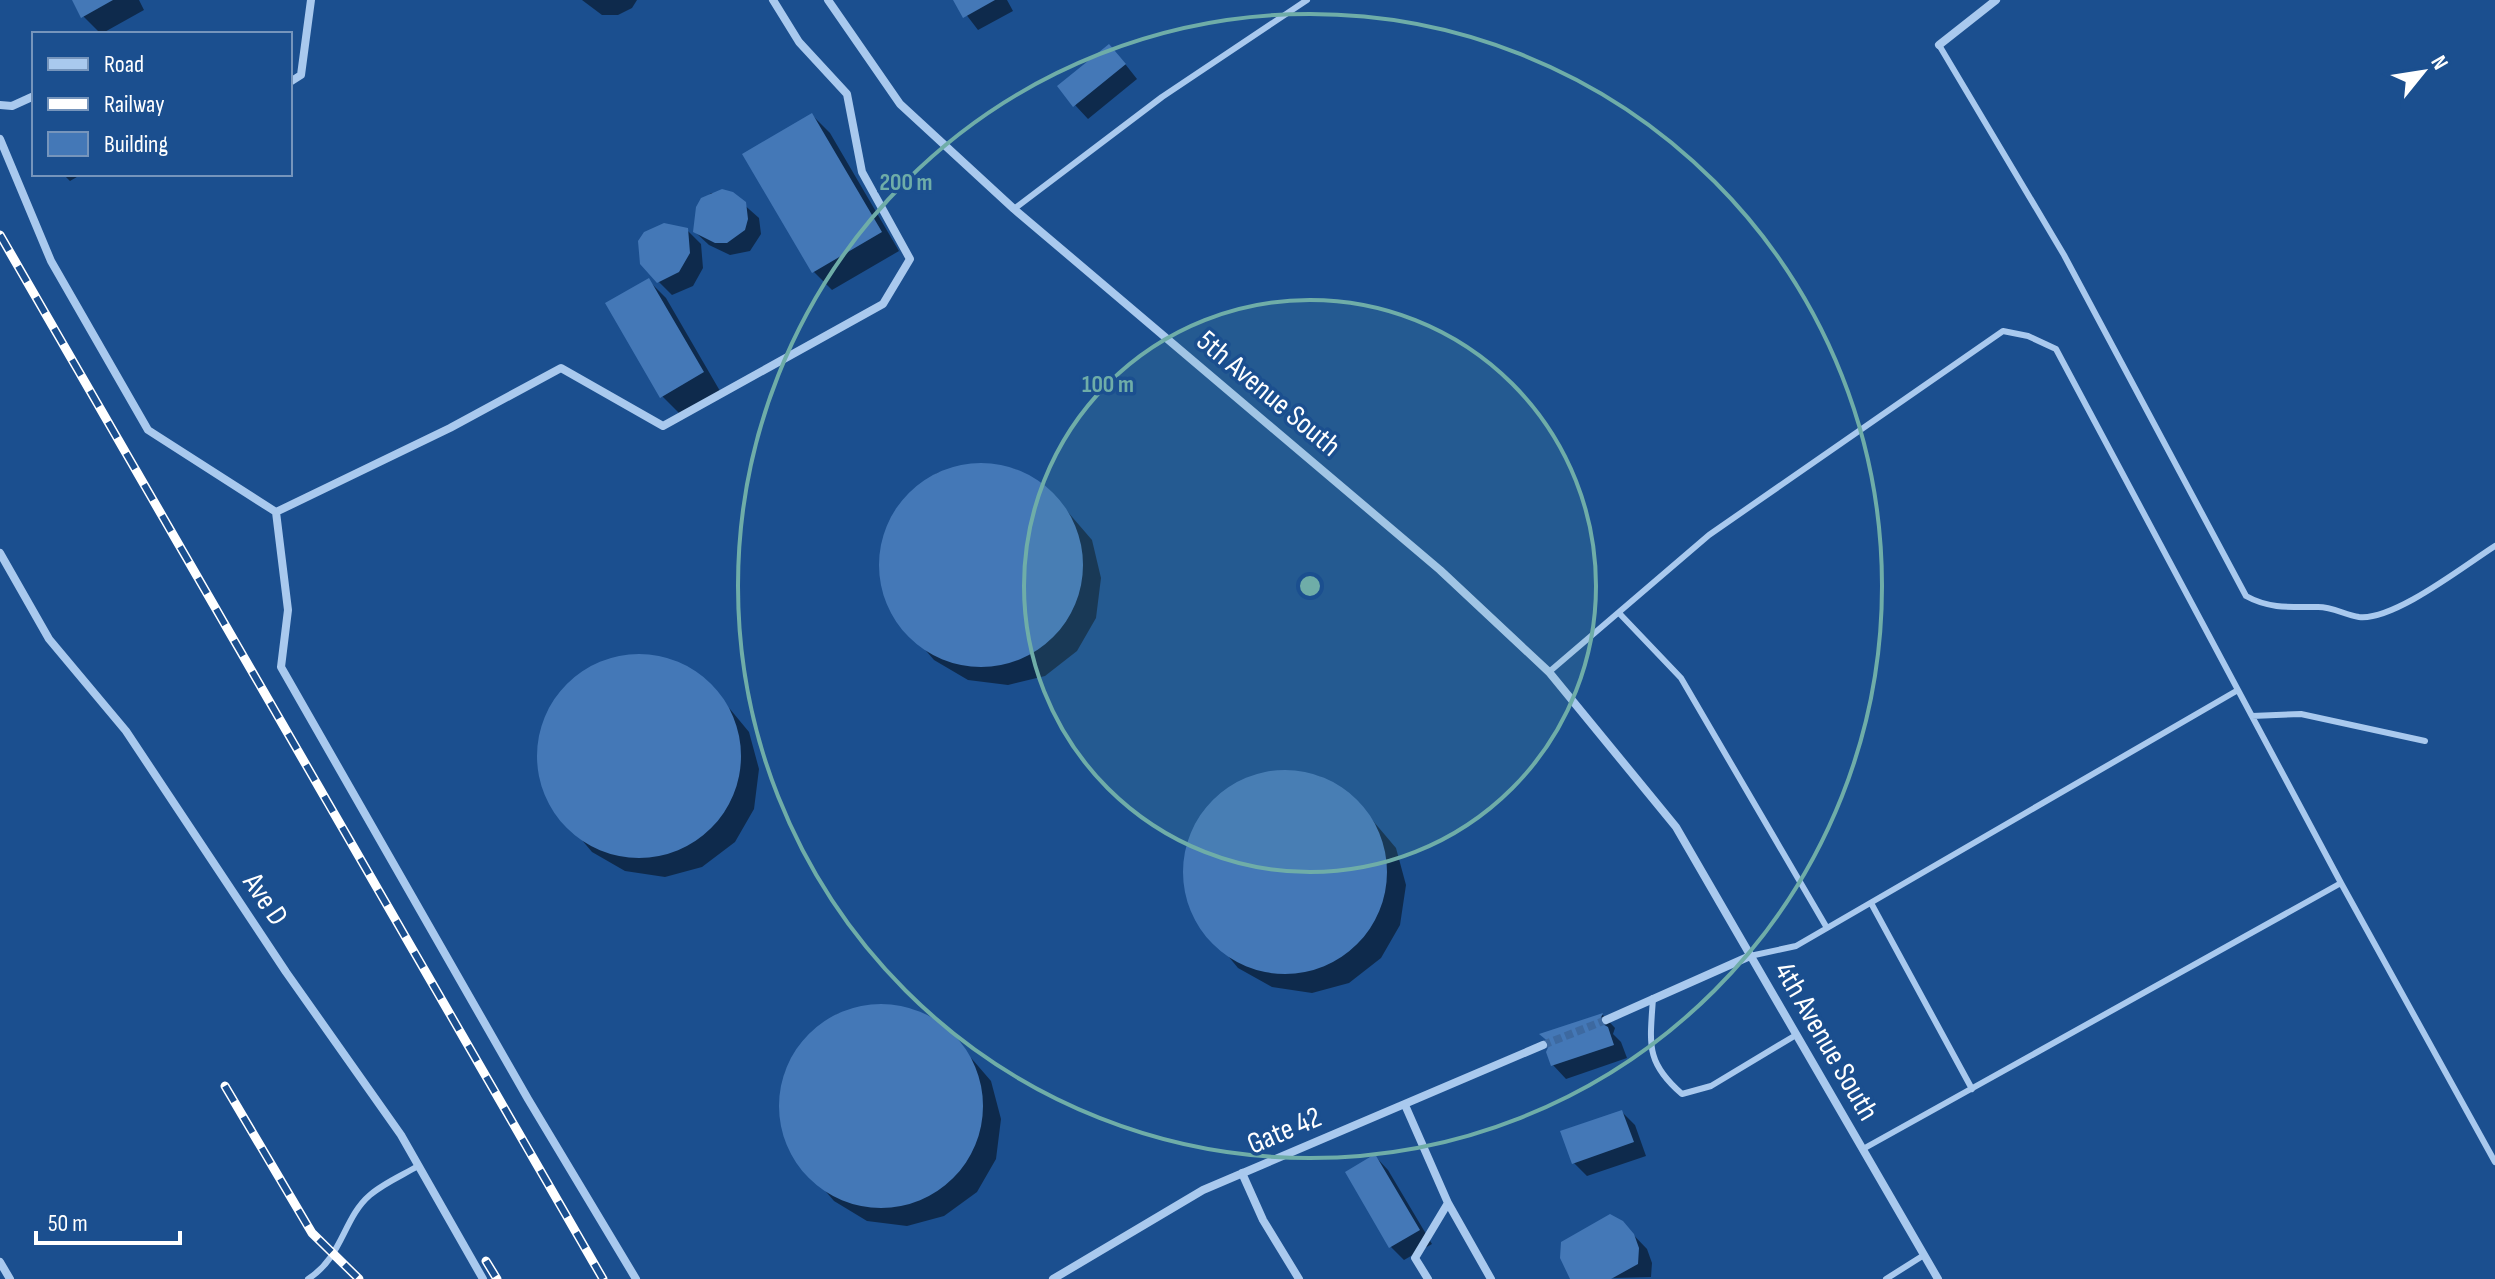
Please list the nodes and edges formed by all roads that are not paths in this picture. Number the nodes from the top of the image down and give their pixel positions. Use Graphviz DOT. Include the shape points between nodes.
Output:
graph roads {
  1 [pos="311,0"];
  2 [pos="773,0"];
  3 [pos="828,0"];
  4 [pos="1307,0"];
  5 [pos="1996,0"];
  6 [pos="1939,45"];
  7 [pos="292,81"];
  8 [pos="32,97"];
  9 [pos="0,105"];
  10 [pos="0,139"];
  11 [pos="1014,209"];
  12 [pos="276,512"];
  13 [pos="2495,546"];
  14 [pos="0,553"];
  15 [pos="1619,613"];
  16 [pos="1549,672"];
  17 [pos="2238,690"];
  18 [pos="2252,716"];
  19 [pos="2425,741"];
  20 [pos="1676,827"];
  21 [pos="2341,883"];
  22 [pos="1871,903"];
  23 [pos="1827,928"];
  24 [pos="1750,956"];
  25 [pos="1653,998"];
  26 [pos="1606,1020"];
  27 [pos="1796,1035"];
  28 [pos="1543,1045"];
  29 [pos="1972,1089"];
  30 [pos="1405,1105"];
  31 [pos="1863,1149"];
  32 [pos="2495,1162"];
  33 [pos="418,1166"];
  34 [pos="1242,1173"];
  35 [pos="1448,1203"];
  36 [pos="1924,1255"];
  37 [pos="0,1262"];
  38 [pos="10,1279"];
  39 [pos="308,1279"];
  40 [pos="483,1279"];
  41 [pos="636,1279"];
  42 [pos="1053,1279"];
  43 [pos="1299,1279"];
  44 [pos="1428,1279"];
  45 [pos="1491,1279"];
  46 [pos="1886,1279"];
  47 [pos="1938,1279"];
  1 -- 7 [label="street" via="301,75"];
  2 -- 12 [label="street" via="799,42 847,94 862,172 910,259 883,304 663,426 561,368"];
  3 -- 11 [label="street, 5th Avenue South" via="900,104"];
  4 -- 11 [label="lane" via="1162,97"];
  5 -- 6 [label="street"];
  6 -- 13 [label="lane" via="2064,255 2246,596 2263,606 2331,607 2360,617 2407,601"];
  8 -- 9 [label="street"];
  10 -- 12 [label="street" via="51,261 148,430"];
  11 -- 16 [label="street, 5th Avenue South" via="1428,560"];
  12 -- 41 [label="street" via="288,610 281,667"];
  14 -- 33 [label="street, Ave D" via="49,639 126,731"];
  15 -- 16 [label="lane"];
  15 -- 17 [label="lane" via="1709,535 2003,331 2056,349"];
  15 -- 23 [label="lane" via="1681,678"];
  16 -- 20 [label="street, 5th Avenue South"];
  17 -- 18 [label="lane"];
  17 -- 22 [label="lane"];
  18 -- 19 [label="lane" via="2301,714"];
  18 -- 21 [label="lane"];
  20 -- 24 [label="street, 4th Avenue South"];
  21 -- 29 [label="lane"];
  21 -- 32 [label="lane"];
  22 -- 23 [label="lane"];
  22 -- 29 [label="lane"];
  23 -- 24 [label="lane" via="1796,946"];
  24 -- 25 [label="street"];
  24 -- 27 [label="street, 4th Avenue South"];
  25 -- 26 [label="street"];
  25 -- 27 [label="lane" via="1650,1042 1659,1075 1682,1094 1711,1086"];
  27 -- 31 [label="street, 4th Avenue South"];
  28 -- 30 [label="street, Gate 42"];
  29 -- 31 [label="lane"];
  30 -- 34 [label="street, Gate 42"];
  30 -- 35 [label="street"];
  31 -- 36 [label="street, 4th Avenue South"];
  33 -- 39 [label="lane" via="369,1196 338,1250"];
  33 -- 40 [label="street, Ave D"];
  34 -- 42 [label="street, Gate 42" via="1203,1190"];
  34 -- 43 [label="street"];
  35 -- 44 [label="street" via="1415,1258"];
  35 -- 45 [label="street"];
  36 -- 46 [label="lane"];
  36 -- 47 [label="street, 4th Avenue South"];
  37 -- 38 [label="street"];
}
